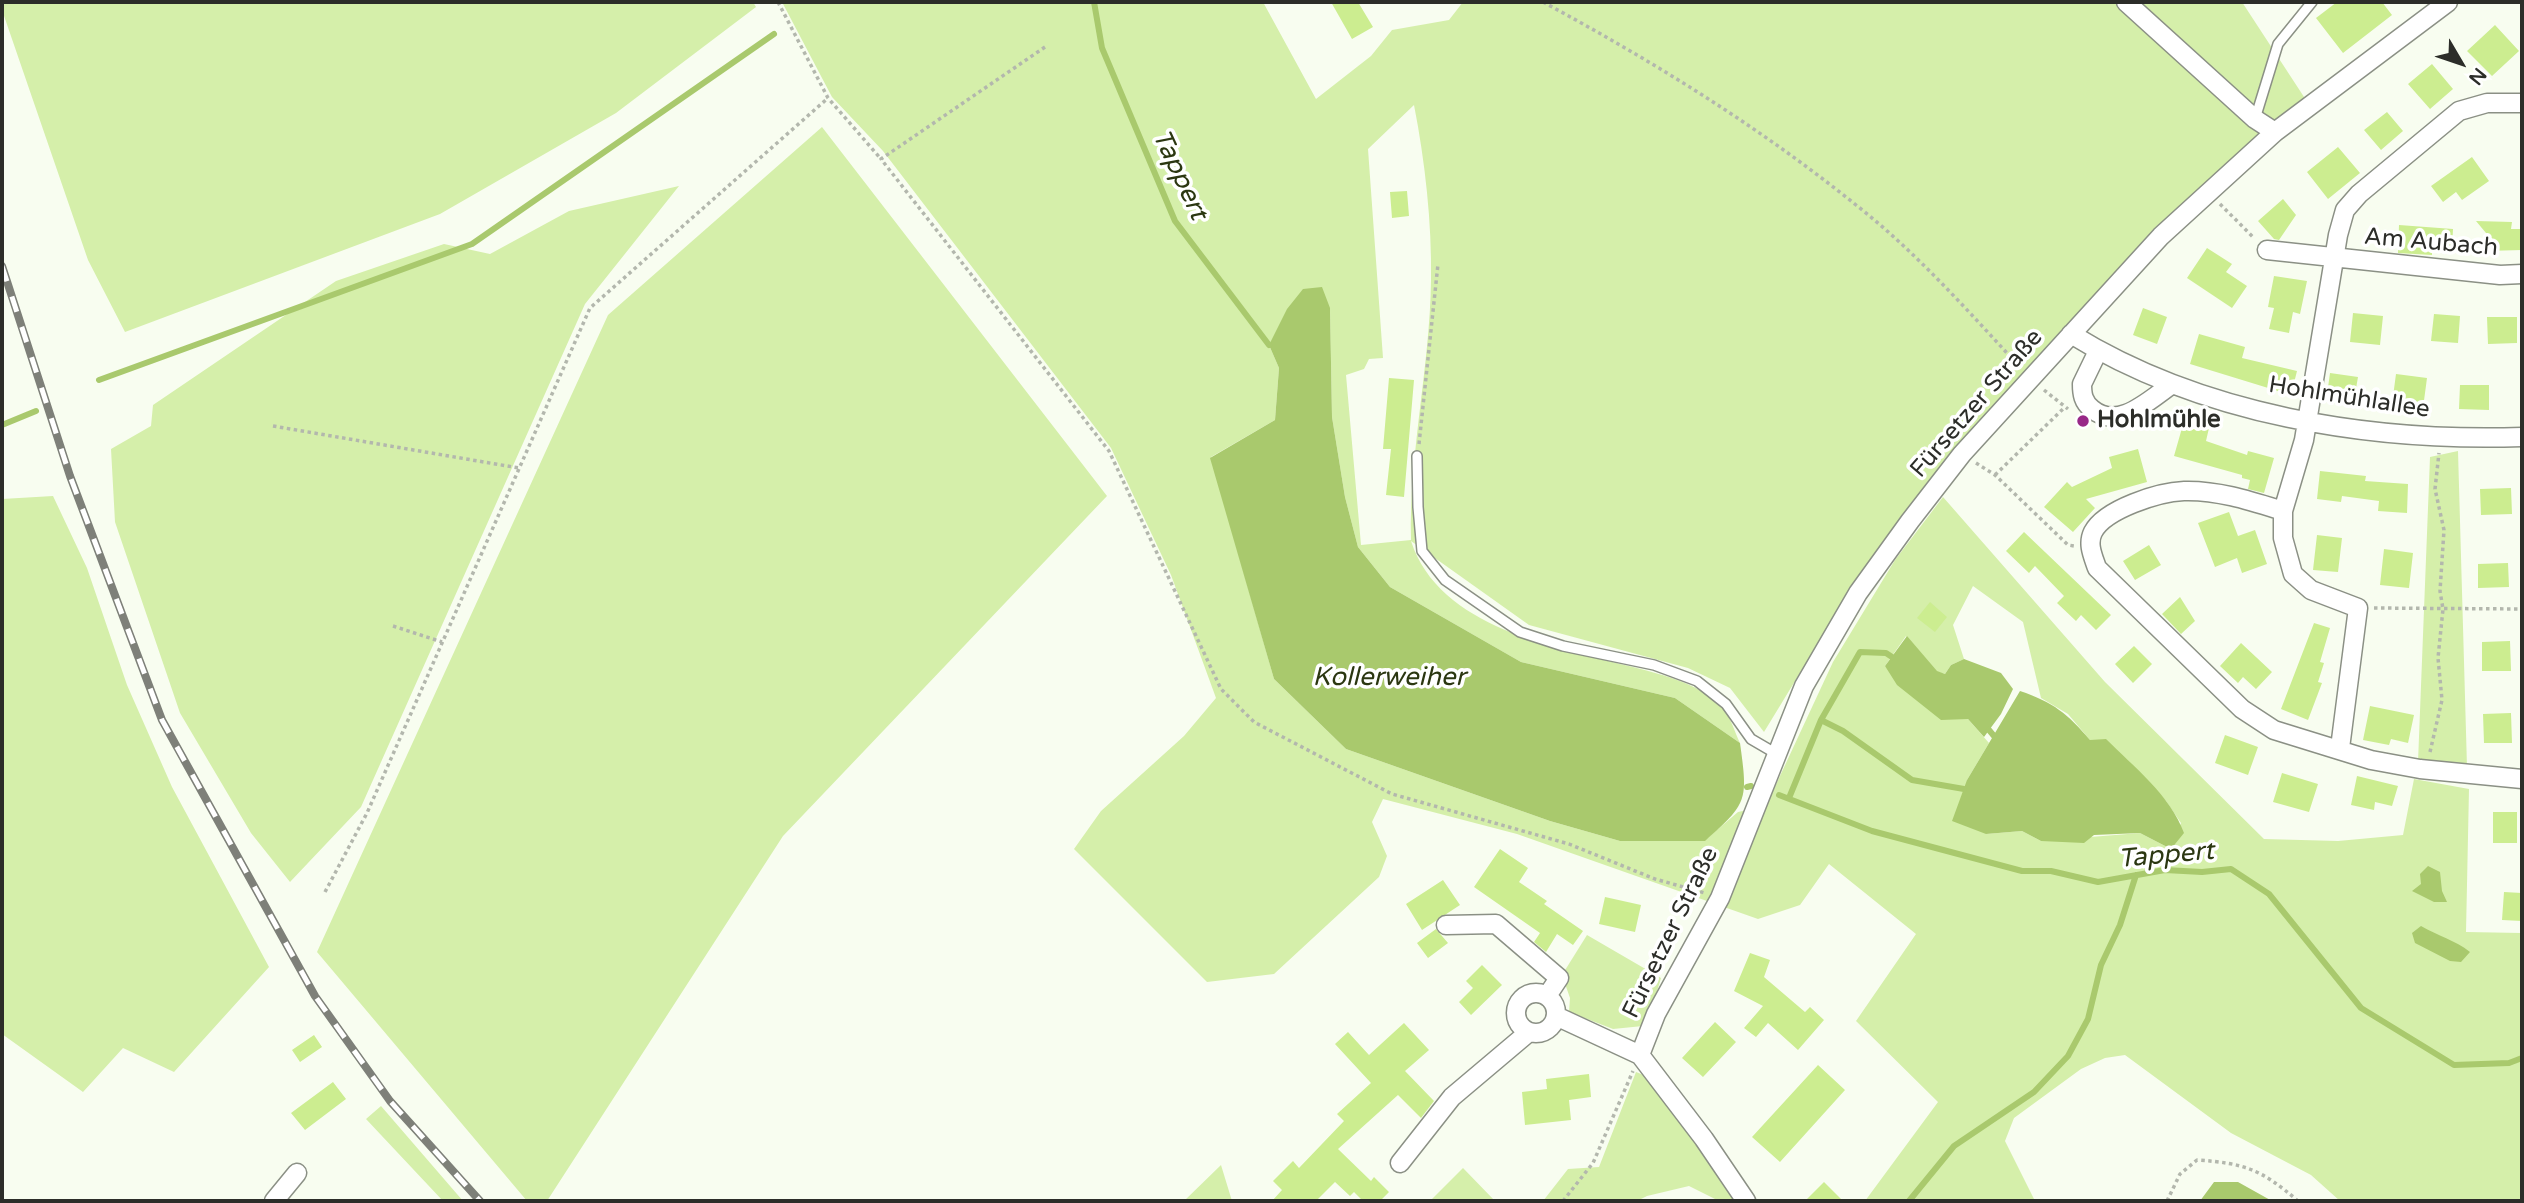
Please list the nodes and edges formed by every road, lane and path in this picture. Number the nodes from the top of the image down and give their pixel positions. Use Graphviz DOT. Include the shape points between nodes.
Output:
graph roads {
  1 [pos="778,2"];
  2 [pos="1544,2"];
  3 [pos="2126,2"];
  4 [pos="2312,2"];
  5 [pos="2448,2"];
  6 [pos="1045,47"];
  7 [pos="828,98"];
  8 [pos="2522,103"];
  9 [pos="2255,119"];
  10 [pos="2275,132"];
  11 [pos="881,159"];
  12 [pos="2208,193"];
  13 [pos="2267,250"];
  14 [pos="2335,258"];
  15 [pos="1438,264"];
  16 [pos="2522,274"];
  17 [pos="2071,334"];
  18 [pos="2098,351"];
  19 [pos="2031,378"];
  20 [pos="2171,385"];
  21 [pos="2065,407"];
  22 [pos="2307,421"];
  23 [pos="273,426"];
  24 [pos="2522,437"];
  25 [pos="2443,438"];
  26 [pos="1962,454"];
  27 [pos="1417,456"];
  28 [pos="519,468"];
  29 [pos="1995,475"];
  30 [pos="2283,511"];
  31 [pos="2090,548"];
  32 [pos="2358,608"];
  33 [pos="2443,609"];
  34 [pos="2522,609"];
  35 [pos="393,625"];
  36 [pos="442,642"];
  37 [pos="2340,748"];
  38 [pos="1775,753"];
  39 [pos="2420,769"];
  40 [pos="2522,779"];
  41 [pos="325,892"];
  42 [pos="1720,898"];
  43 [pos="1447,925"];
  44 [pos="1546,996"];
  45 [pos="1556,1016"];
  46 [pos="1529,1031"];
  47 [pos="1640,1055"];
  48 [pos="1400,1163"];
  49 [pos="297,1173"];
  50 [pos="274,1201"];
  51 [pos="1563,1201"];
  52 [pos="1746,1201"];
  53 [pos="2167,1201"];
  54 [pos="2298,1201"];
  1 -- 7 [label="path"];
  2 -- 19 [label="path" via="1640,54 1742,118 1859,206"];
  3 -- 9 [label="street"];
  4 -- 9 [label="lane" via="2278,44"];
  5 -- 10 [label="street, Fürsetzer Straße"];
  6 -- 11 [label="path"];
  7 -- 11 [label="path"];
  7 -- 28 [label="path" via="590,308"];
  8 -- 14 [label="street, Am Aubach" via="2487,103 2459,111 2345,210"];
  9 -- 10 [label="street"];
  10 -- 12 [label="street, Fürsetzer Straße"];
  11 -- 42 [label="path" via="1109,452 1221,689 1254,722 1392,794 1569,844 1655,879"];
  12 -- 13 [label="path"];
  12 -- 17 [label="street, Fürsetzer Straße" via="2161,236"];
  13 -- 14 [label="street, Am Aubach"];
  14 -- 16 [label="street, Am Aubach"];
  14 -- 22 [label="street, Am Aubach"];
  15 -- 27 [label="path"];
  17 -- 18 [label="street, Hohlmühlallee"];
  17 -- 19 [label="street, Fürsetzer Straße"];
  18 -- 20 [label="street, Hohlmühlallee"];
  18 -- 20 [label="street" via="2082,384 2087,405 2097,414 2126,415"];
  19 -- 26 [label="street, Fürsetzer Straße"];
  20 -- 22 [label="street, Hohlmühlallee"];
  21 -- 29 [label="path"];
  22 -- 25 [label="street, Hohlmühlallee"];
  22 -- 30 [label="street, Am Aubach"];
  23 -- 28 [label="path"];
  24 -- 25 [label="street, Hohlmühlallee"];
  25 -- 33 [label="path" via="2435,489 2444,530"];
  26 -- 29 [label="path"];
  26 -- 38 [label="street, Fürsetzer Straße" via="1858,593 1804,686"];
  27 -- 38 [label="lane" via="1422,551 1445,580 1520,632 1654,665 1697,681 1726,704 1751,739"];
  28 -- 36 [label="path"];
  29 -- 31 [label="path" via="2068,545"];
  30 -- 31 [label="street" via="2236,496 2183,491 2154,496 2108,517 2093,531"];
  30 -- 32 [label="street, Am Aubach" via="2283,538 2293,574 2311,590"];
  31 -- 37 [label="street" via="2097,568 2242,709 2274,730"];
  32 -- 33 [label="path"];
  32 -- 37 [label="street"];
  33 -- 34 [label="path"];
  33 -- 39 [label="path" via="2439,723 2434,747"];
  35 -- 36 [label="path"];
  36 -- 41 [label="path" via="367,813"];
  37 -- 39 [label="street" via="2371,760"];
  38 -- 42 [label="street, Fürsetzer Straße"];
  39 -- 40 [label="street"];
  42 -- 47 [label="street, Fürsetzer Straße" via="1656,1014"];
  43 -- 44 [label="street" via="1496,924 1559,978"];
  44 -- 45 [label="street"];
  44 -- 46 [label="street" via="1529,994 1518,1003 1516,1015"];
  45 -- 46 [label="street" via="1547,1029"];
  45 -- 47 [label="street, Fürsetzer Straße"];
  46 -- 48 [label="street" via="1452,1097"];
  47 -- 51 [label="path" via="1593,1163"];
  47 -- 52 [label="street, Fürsetzer Straße"];
  49 -- 50 [label="street"];
  53 -- 54 [label="path" via="2180,1174 2197,1160 2231,1162 2270,1176"];
}
